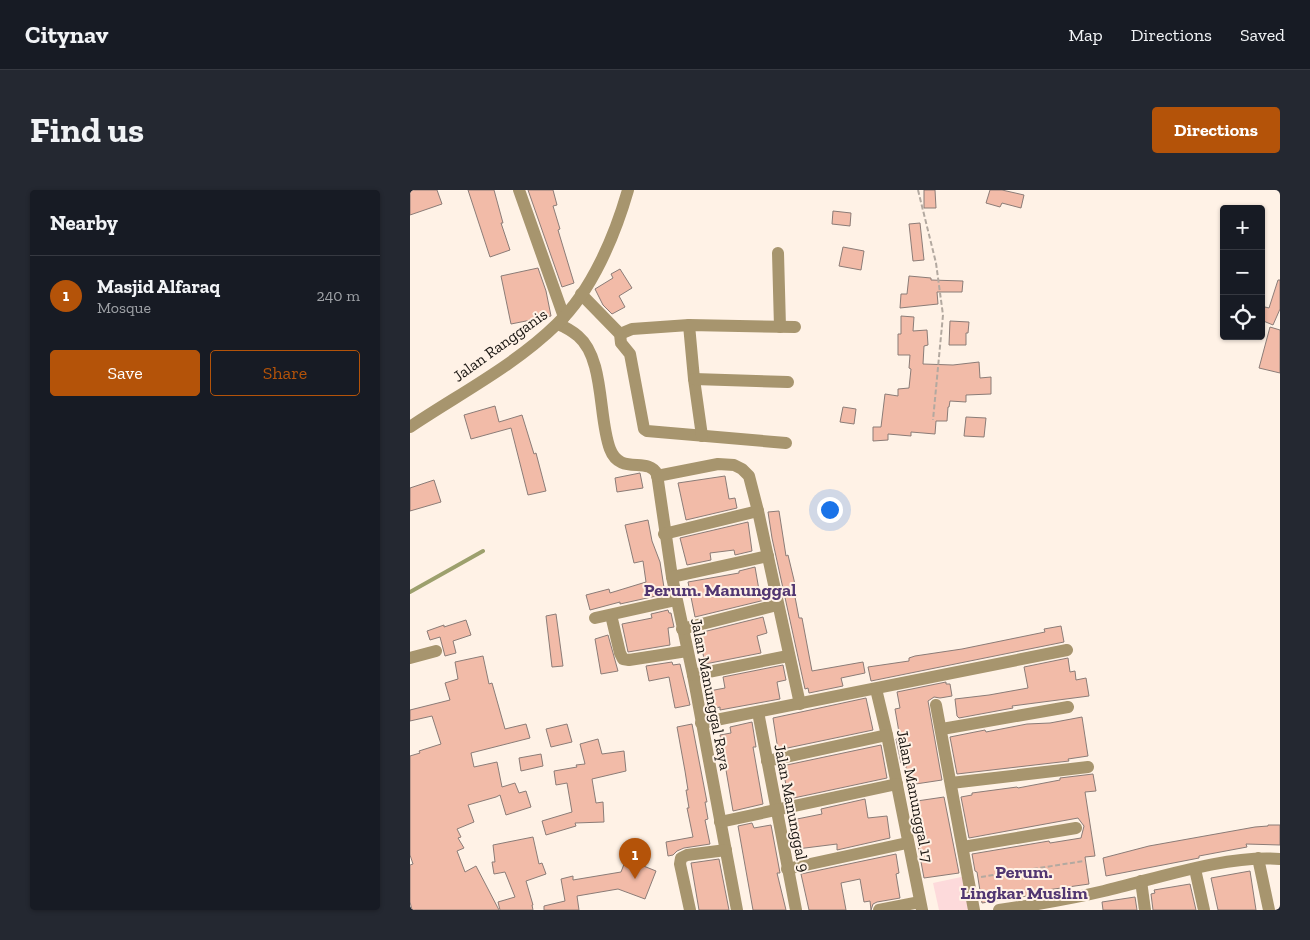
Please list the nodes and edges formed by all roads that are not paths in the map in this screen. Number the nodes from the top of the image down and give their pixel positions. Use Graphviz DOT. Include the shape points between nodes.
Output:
graph roads {
  1 [pos="519,190"];
  2 [pos="628,190"];
  3 [pos="778,252"];
  4 [pos="581,294"];
  5 [pos="561,320"];
  6 [pos="689,324"];
  7 [pos="780,327"];
  8 [pos="795,327"];
  9 [pos="620,334"];
  10 [pos="694,379"];
  11 [pos="788,382"];
  12 [pos="410,427"];
  13 [pos="702,436"];
  14 [pos="786,443"];
  15 [pos="657,476"];
  16 [pos="758,511"];
  17 [pos="664,534"];
  18 [pos="768,556"];
  19 [pos="672,577"];
  20 [pos="676,600"];
  21 [pos="777,605"];
  22 [pos="611,615"];
  23 [pos="594,618"];
  24 [pos="682,629"];
  25 [pos="1068,650"];
  26 [pos="436,651"];
  27 [pos="687,651"];
  28 [pos="788,656"];
  29 [pos="410,658"];
  30 [pos="693,675"];
  31 [pos="876,689"];
  32 [pos="800,704"];
  33 [pos="936,706"];
  34 [pos="1068,707"];
  35 [pos="758,712"];
  36 [pos="701,723"];
  37 [pos="942,729"];
  38 [pos="887,735"];
  39 [pos="767,761"];
  40 [pos="1088,767"];
  41 [pos="951,783"];
  42 [pos="897,784"];
  43 [pos="776,810"];
  44 [pos="720,822"];
  45 [pos="1076,828"];
  46 [pos="907,842"];
  47 [pos="963,846"];
  48 [pos="726,850"];
  49 [pos="1258,858"];
  50 [pos="1280,858"];
  51 [pos="787,869"];
  52 [pos="1195,869"];
  53 [pos="1140,881"];
  54 [pos="921,906"];
  55 [pos="1026,908"];
  56 [pos="690,910"];
  57 [pos="737,910"];
  58 [pos="796,910"];
  59 [pos="879,910"];
  60 [pos="974,910"];
  61 [pos="999,910"];
  62 [pos="1146,910"];
  63 [pos="1204,910"];
  64 [pos="1269,910"];
  1 -- 5 [label="street"];
  2 -- 4 [label="street, Jalan Rangganis" via="608,245"];
  3 -- 7 [label="street"];
  4 -- 5 [label="street, Jalan Rangganis"];
  4 -- 9 [label="street"];
  5 -- 12 [label="street, Jalan Rangganis" via="496,372"];
  5 -- 15 [label="street" via="579,336 590,354 598,379 611,452 622,463 649,466"];
  6 -- 7 [label="street"];
  6 -- 9 [label="street"];
  6 -- 10 [label="street"];
  7 -- 8 [label="street"];
  9 -- 13 [label="street" via="621,344 630,354 644,429"];
  10 -- 11 [label="street"];
  10 -- 13 [label="street"];
  13 -- 14 [label="street"];
  15 -- 16 [label="street" via="718,464 734,465 749,476"];
  15 -- 17 [label="street, Jalan Manunggal Raya"];
  16 -- 17 [label="street"];
  16 -- 18 [label="street"];
  17 -- 19 [label="street, Jalan Manunggal Raya"];
  18 -- 19 [label="street"];
  18 -- 21 [label="street"];
  19 -- 20 [label="street, Jalan Manunggal Raya"];
  20 -- 22 [label="street"];
  20 -- 24 [label="street, Jalan Manunggal Raya"];
  21 -- 24 [label="street"];
  21 -- 28 [label="street"];
  22 -- 23 [label="street"];
  22 -- 27 [label="street" via="623,659"];
  24 -- 27 [label="street, Jalan Manunggal Raya"];
  25 -- 31 [label="street"];
  26 -- 29 [label="street"];
  27 -- 30 [label="street, Jalan Manunggal Raya"];
  28 -- 30 [label="street"];
  28 -- 32 [label="street"];
  30 -- 36 [label="street, Jalan Manunggal Raya"];
  31 -- 32 [label="street"];
  31 -- 38 [label="street, Jalan Manunggal 17"];
  32 -- 35 [label="street"];
  33 -- 37 [label="street"];
  34 -- 37 [label="street"];
  35 -- 36 [label="street"];
  35 -- 39 [label="street, Jalan Manunggal 9"];
  36 -- 44 [label="street, Jalan Manunggal Raya"];
  37 -- 41 [label="street"];
  38 -- 39 [label="street"];
  38 -- 42 [label="street, Jalan Manunggal 17"];
  39 -- 43 [label="street, Jalan Manunggal 9"];
  40 -- 41 [label="street"];
  41 -- 47 [label="street"];
  42 -- 43 [label="street"];
  42 -- 46 [label="street, Jalan Manunggal 17"];
  43 -- 44 [label="street"];
  43 -- 51 [label="street, Jalan Manunggal 9"];
  44 -- 48 [label="street, Jalan Manunggal Raya"];
  45 -- 47 [label="street"];
  46 -- 51 [label="street"];
  46 -- 54 [label="street, Jalan Manunggal 17"];
  47 -- 60 [label="street"];
  48 -- 56 [label="street" via="682,858 680,864"];
  48 -- 57 [label="street, Jalan Manunggal Raya"];
  49 -- 50 [label="street"];
  49 -- 52 [label="street"];
  49 -- 64 [label="street"];
  51 -- 58 [label="street, Jalan Manunggal 9"];
  52 -- 53 [label="street"];
  52 -- 63 [label="street"];
  53 -- 55 [label="street"];
  53 -- 62 [label="street"];
  54 -- 59 [label="street"];
  55 -- 61 [label="street"];
}
